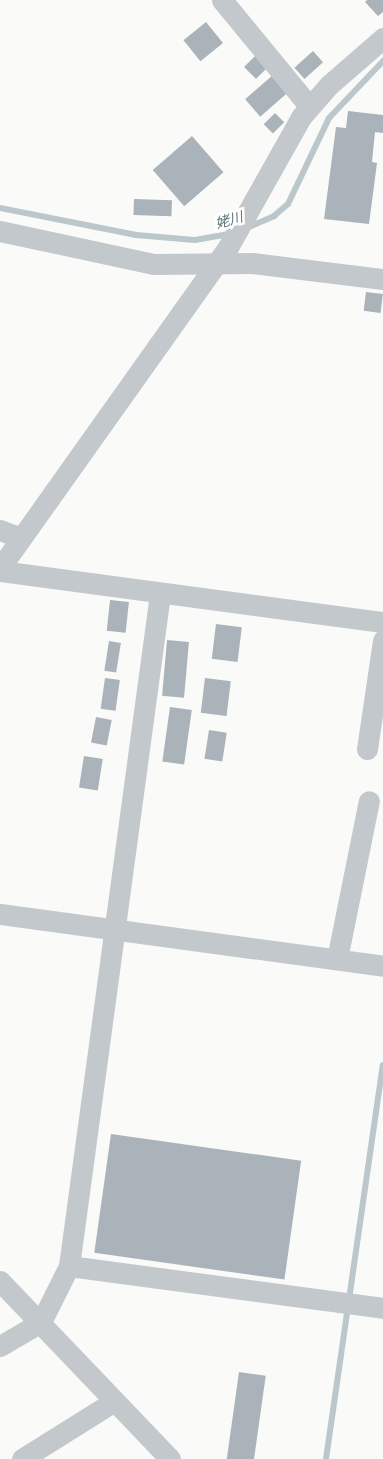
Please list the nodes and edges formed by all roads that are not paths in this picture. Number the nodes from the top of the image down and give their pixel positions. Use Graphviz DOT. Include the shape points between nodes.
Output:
graph roads {
  1 [pos="222,0"];
  2 [pos="383,38"];
  3 [pos="309,106"];
  4 [pos="0,231"];
  5 [pos="222,256"];
  6 [pos="383,280"];
  7 [pos="0,530"];
  8 [pos="21,538"];
  9 [pos="0,569"];
  10 [pos="160,594"];
  11 [pos="383,622"];
  12 [pos="383,640"];
  13 [pos="367,749"];
  14 [pos="368,801"];
  15 [pos="0,914"];
  16 [pos="114,930"];
  17 [pos="337,959"];
  18 [pos="383,966"];
  19 [pos="69,1266"];
  20 [pos="0,1281"];
  21 [pos="383,1308"];
  22 [pos="41,1322"];
  23 [pos="0,1346"];
  24 [pos="113,1402"];
  25 [pos="22,1459"];
  26 [pos="170,1459"];
  1 -- 3 [label="street"];
  2 -- 3 [label="street"];
  3 -- 5 [label="street"];
  4 -- 5 [label="street" via="154,264"];
  5 -- 6 [label="street" via="252,263"];
  5 -- 8 [label="street"];
  7 -- 8 [label="street"];
  8 -- 9 [label="street"];
  9 -- 10 [label="street"];
  10 -- 11 [label="street"];
  10 -- 16 [label="street"];
  12 -- 13 [label="street"];
  14 -- 17 [label="street"];
  15 -- 16 [label="street"];
  16 -- 17 [label="street"];
  16 -- 19 [label="street"];
  17 -- 18 [label="street"];
  19 -- 21 [label="street"];
  19 -- 22 [label="street"];
  20 -- 22 [label="street"];
  22 -- 23 [label="street"];
  22 -- 24 [label="street"];
  24 -- 25 [label="street"];
  24 -- 26 [label="street"];
}
